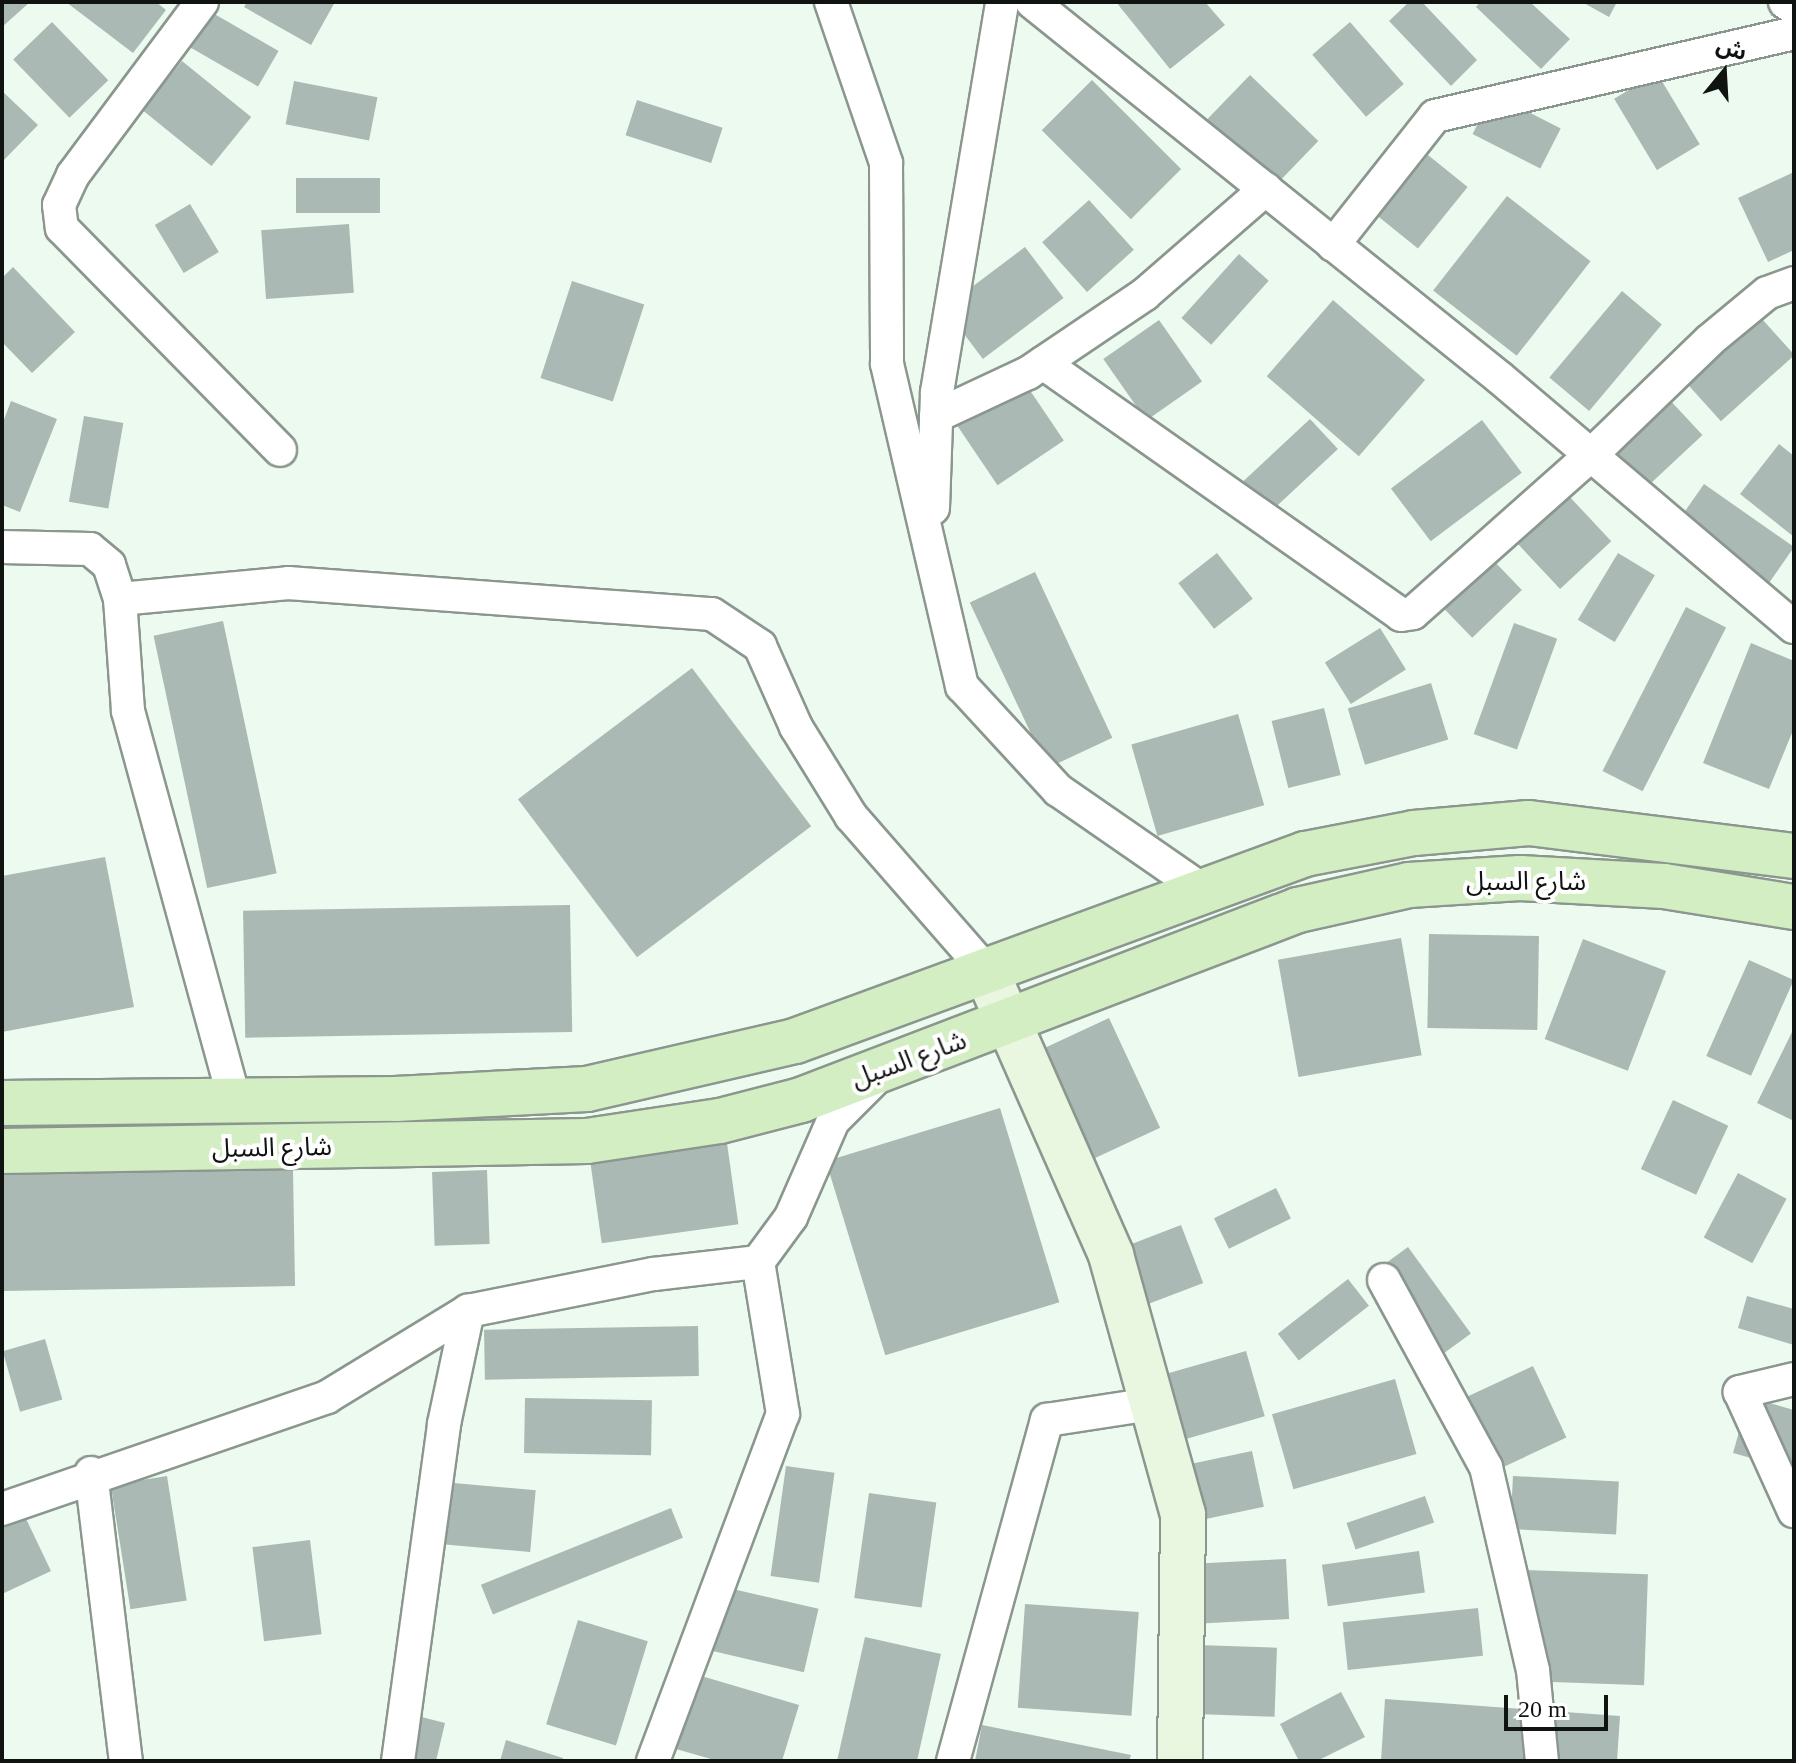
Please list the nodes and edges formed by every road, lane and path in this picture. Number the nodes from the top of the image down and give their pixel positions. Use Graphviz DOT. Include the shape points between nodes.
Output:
graph roads {
  1 [pos="202,2"];
  2 [pos="831,2"];
  3 [pos="1002,2"];
  4 [pos="1032,2"];
  5 [pos="1785,2"];
  6 [pos="1794,8"];
  7 [pos="1794,33"];
  8 [pos="1266,189"];
  9 [pos="1333,245"];
  10 [pos="1794,283"];
  11 [pos="1043,363"];
  12 [pos="936,416"];
  13 [pos="280,450"];
  14 [pos="1591,455"];
  15 [pos="2,547"];
  16 [pos="931,551"];
  17 [pos="120,599"];
  18 [pos="1794,627"];
  19 [pos="1794,856"];
  20 [pos="1201,889"];
  21 [pos="1794,907"];
  22 [pos="986,971"];
  23 [pos="1009,1024"];
  24 [pos="892,1063"];
  25 [pos="235,1102"];
  26 [pos="2,1103"];
  27 [pos="2,1151"];
  28 [pos="758,1262"];
  29 [pos="1384,1280"];
  30 [pos="468,1311"];
  31 [pos="1794,1379"];
  32 [pos="1152,1404"];
  33 [pos="91,1473"];
  34 [pos="2,1509"];
  35 [pos="1794,1511"];
  36 [pos="126,1761"];
  37 [pos="398,1761"];
  38 [pos="653,1761"];
  39 [pos="953,1761"];
  40 [pos="1180,1761"];
  41 [pos="1542,1761"];
  1 -- 13 [label="street" via="73,175 59,205 62,228"];
  2 -- 16 [label="street" via="886,163 887,364"];
  3 -- 12 [label="street"];
  4 -- 8 [label="street"];
  5 -- 6 [label="street"];
  7 -- 9 [label="street" via="1435,116"];
  8 -- 9 [label="street"];
  8 -- 11 [label="street" via="1145,294"];
  9 -- 14 [label="street"];
  10 -- 14 [label="street" via="1767,293 1710,340"];
  11 -- 12 [label="street"];
  11 -- 14 [label="street" via="1401,615 1413,613"];
  12 -- 16 [label="street"];
  14 -- 18 [label="street"];
  15 -- 17 [label="street" via="90,549 109,565"];
  16 -- 20 [label="street" via="962,686 1058,790"];
  17 -- 22 [label="street" via="288,583 712,614 760,646 796,727 851,816"];
  17 -- 25 [label="street" via="128,711"];
  19 -- 20 [label="main road, شارع السبل" via="1529,823 1414,833 1305,854"];
  20 -- 22 [label="main road, شارع السبل"];
  21 -- 23 [label="main road, شارع السبل" via="1664,886 1520,878 1409,885 1298,910"];
  22 -- 23 [label="street"];
  22 -- 25 [label="main road, شارع السبل" via="795,1041 587,1089"];
  23 -- 24 [label="main road, شارع السبل"];
  23 -- 32 [label="street" via="1111,1255"];
  24 -- 27 [label="main road, شارع السبل" via="801,1100 720,1121 587,1141"];
  24 -- 28 [label="street" via="833,1121 791,1217"];
  25 -- 26 [label="main road, شارع السبل"];
  28 -- 30 [label="street" via="654,1274"];
  28 -- 38 [label="street" via="783,1414"];
  29 -- 41 [label="street" via="1486,1467 1533,1670"];
  30 -- 33 [label="street" via="327,1397"];
  30 -- 37 [label="street" via="444,1424"];
  31 -- 35 [label="street" via="1740,1392"];
  32 -- 39 [label="street" via="1047,1420"];
  32 -- 40 [label="street" via="1183,1514"];
  33 -- 34 [label="street"];
  33 -- 36 [label="street"];
}
